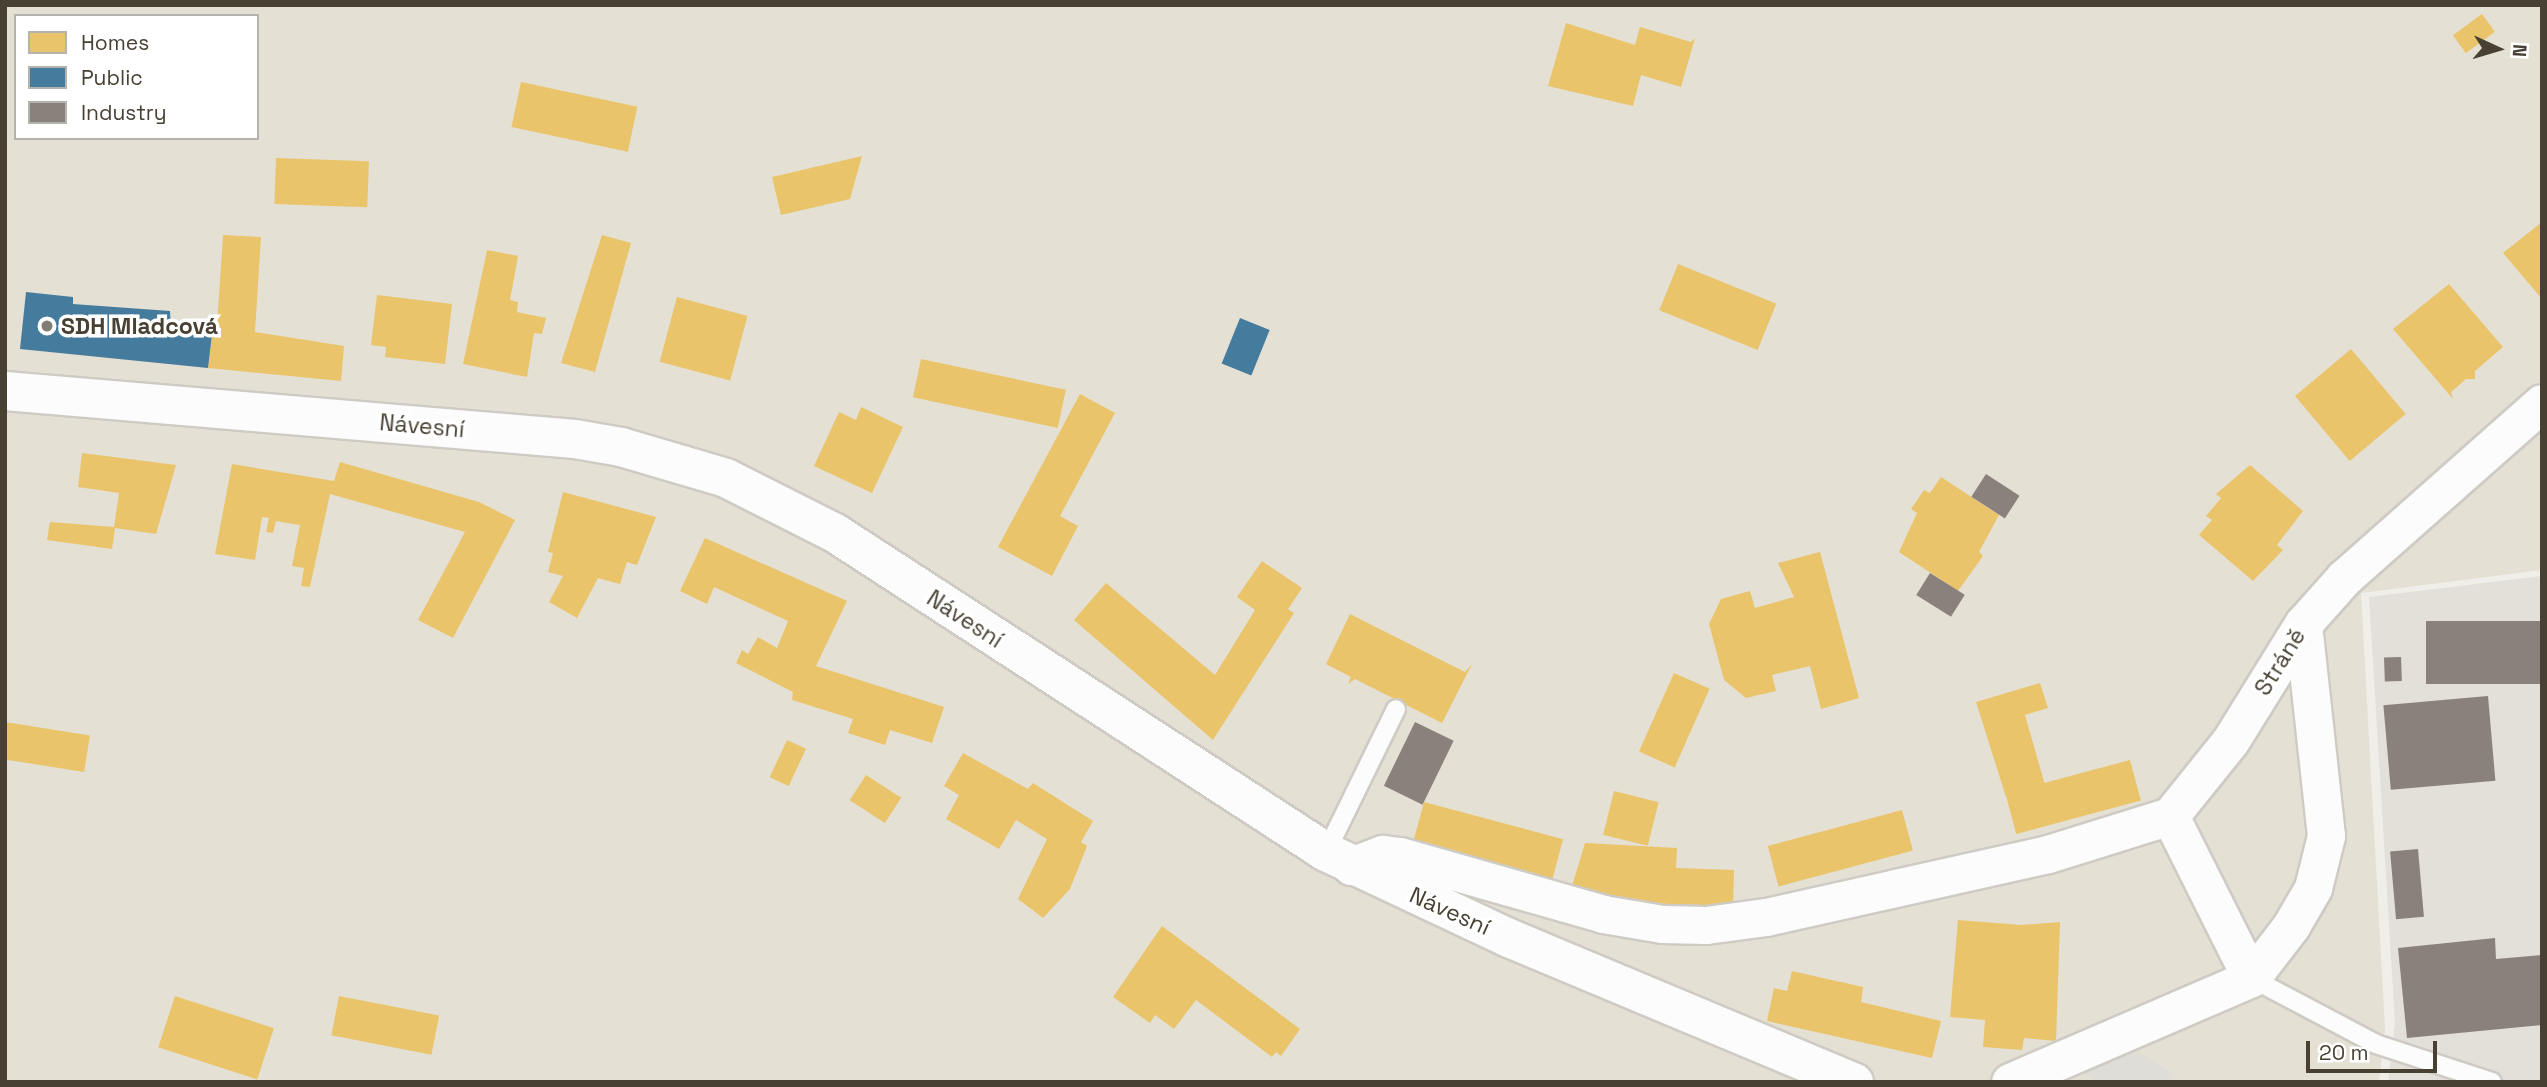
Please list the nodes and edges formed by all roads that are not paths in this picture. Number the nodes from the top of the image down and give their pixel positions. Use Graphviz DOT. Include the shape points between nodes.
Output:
graph roads {
  1 [pos="5,391"];
  2 [pos="2542,402"];
  3 [pos="2303,624"];
  4 [pos="1396,709"];
  5 [pos="2170,817"];
  6 [pos="1338,859"];
  7 [pos="2251,978"];
  8 [pos="1854,1082"];
  9 [pos="2010,1082"];
  10 [pos="2492,1082"];
  1 -- 6 [label="street, Návesní" via="575,439 621,447 726,478 835,533"];
  2 -- 3 [label="street, Stráně" via="2344,578"];
  3 -- 5 [label="street, Stráně" via="2231,740"];
  3 -- 7 [label="street" via="2326,835 2313,888 2270,957"];
  4 -- 6 [label="lane"];
  5 -- 6 [label="street" via="2048,854 1766,917 1706,925 1662,924 1603,914 1400,856"];
  5 -- 7 [label="street"];
  6 -- 8 [label="street, Návesní" via="1509,938"];
  7 -- 9 [label="street"];
  7 -- 10 [label="lane" via="2376,1044"];
}
